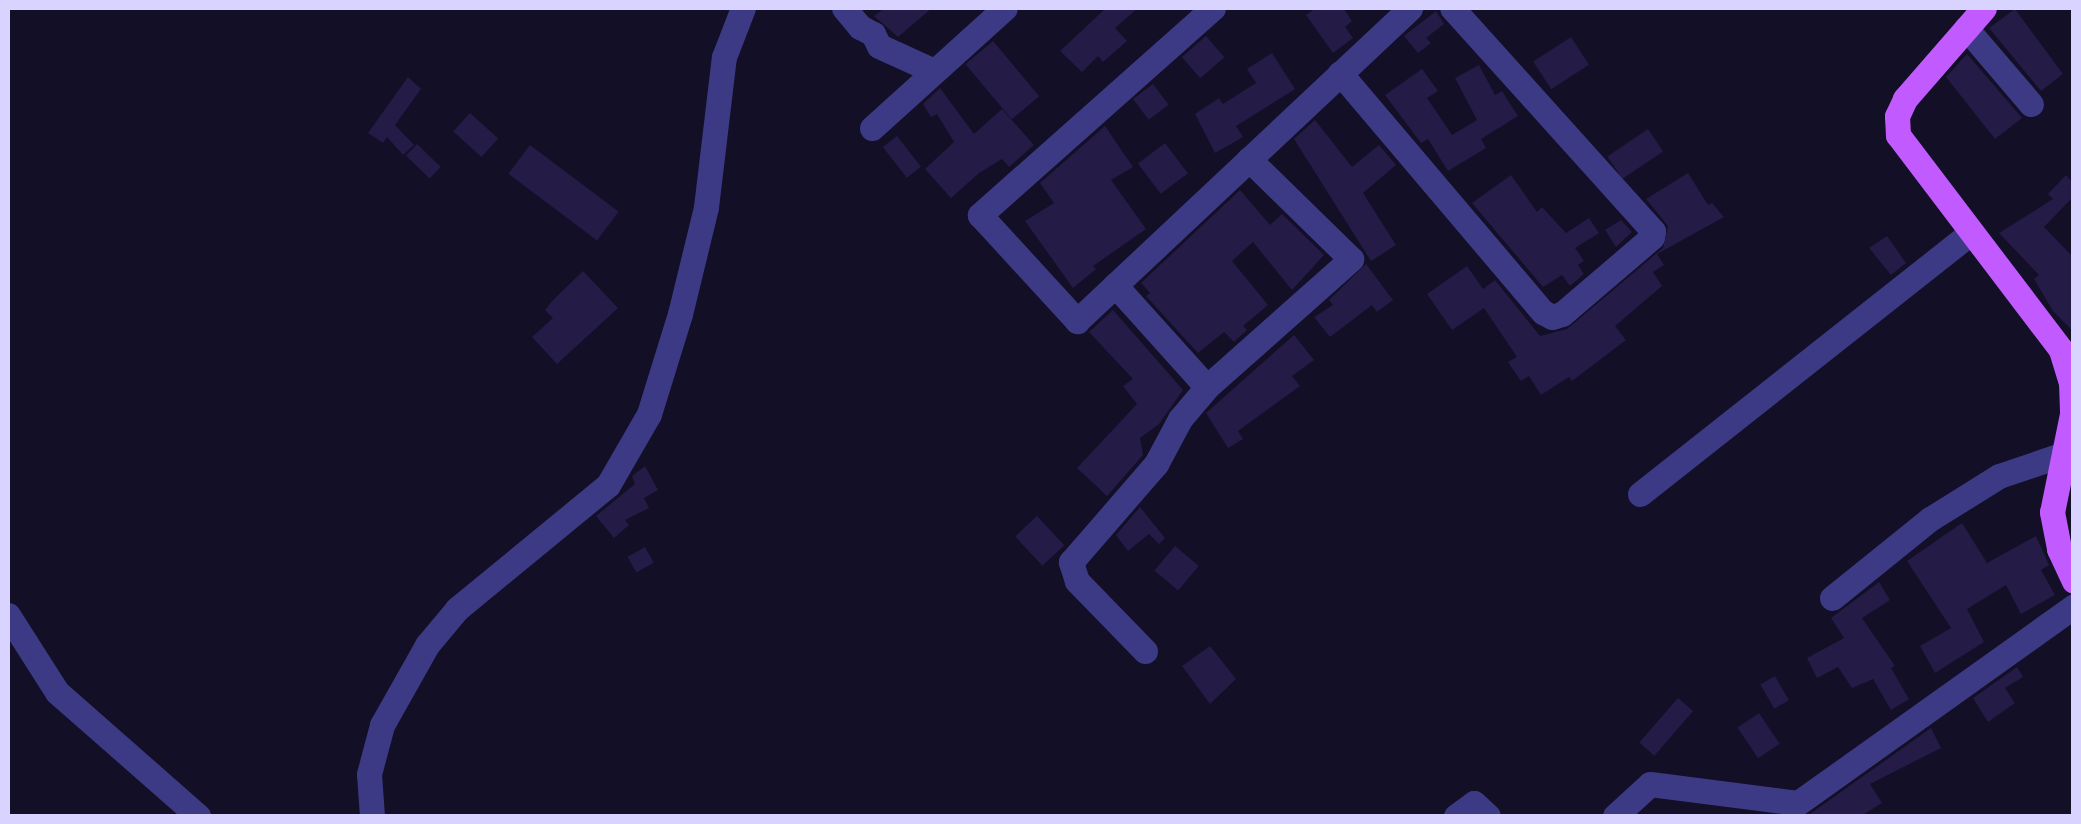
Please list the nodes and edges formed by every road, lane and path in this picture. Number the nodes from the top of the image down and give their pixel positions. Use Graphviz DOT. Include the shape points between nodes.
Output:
graph roads {
  1 [pos="743,8"];
  2 [pos="844,8"];
  3 [pos="1004,8"];
  4 [pos="1410,8"];
  5 [pos="1452,8"];
  6 [pos="1984,8"];
  7 [pos="1200,12"];
  8 [pos="1966,28"];
  9 [pos="934,71"];
  10 [pos="1340,73"];
  11 [pos="2031,104"];
  12 [pos="872,128"];
  13 [pos="1249,158"];
  14 [pos="1970,234"];
  15 [pos="1115,286"];
  16 [pos="2072,382"];
  17 [pos="1206,388"];
  18 [pos="2064,454"];
  19 [pos="1640,494"];
  20 [pos="2074,582"];
  21 [pos="1832,598"];
  22 [pos="2074,606"];
  23 [pos="8,615"];
  24 [pos="1145,651"];
  25 [pos="198,816"];
  26 [pos="372,816"];
  27 [pos="1456,816"];
  28 [pos="1488,816"];
  29 [pos="1614,816"];
  1 -- 26 [label="street" via="724,57 706,207 649,414 608,485 456,609 427,644 382,725 369,774"];
  2 -- 9 [label="street" via="874,34 878,46"];
  3 -- 9 [label="street"];
  4 -- 10 [label="street"];
  5 -- 10 [label="street" via="1651,226 1652,237 1562,314 1543,312"];
  6 -- 8 [label="main road"];
  7 -- 15 [label="street" via="980,215 1077,321"];
  8 -- 11 [label="street"];
  8 -- 14 [label="main road" via="1904,98 1897,116 1898,135"];
  9 -- 12 [label="street"];
  10 -- 13 [label="street"];
  13 -- 15 [label="street"];
  13 -- 17 [label="street" via="1351,259"];
  14 -- 16 [label="main road" via="2061,350"];
  14 -- 19 [label="street"];
  15 -- 17 [label="street"];
  16 -- 18 [label="main road"];
  17 -- 24 [label="street" via="1156,464 1071,562 1076,581"];
  18 -- 20 [label="main road" via="2052,512"];
  18 -- 21 [label="street" via="1999,476 1930,519"];
  22 -- 29 [label="street" via="1798,803 1650,784"];
  23 -- 25 [label="street" via="57,692"];
  27 -- 28 [label="street" via="1474,802"];
}
